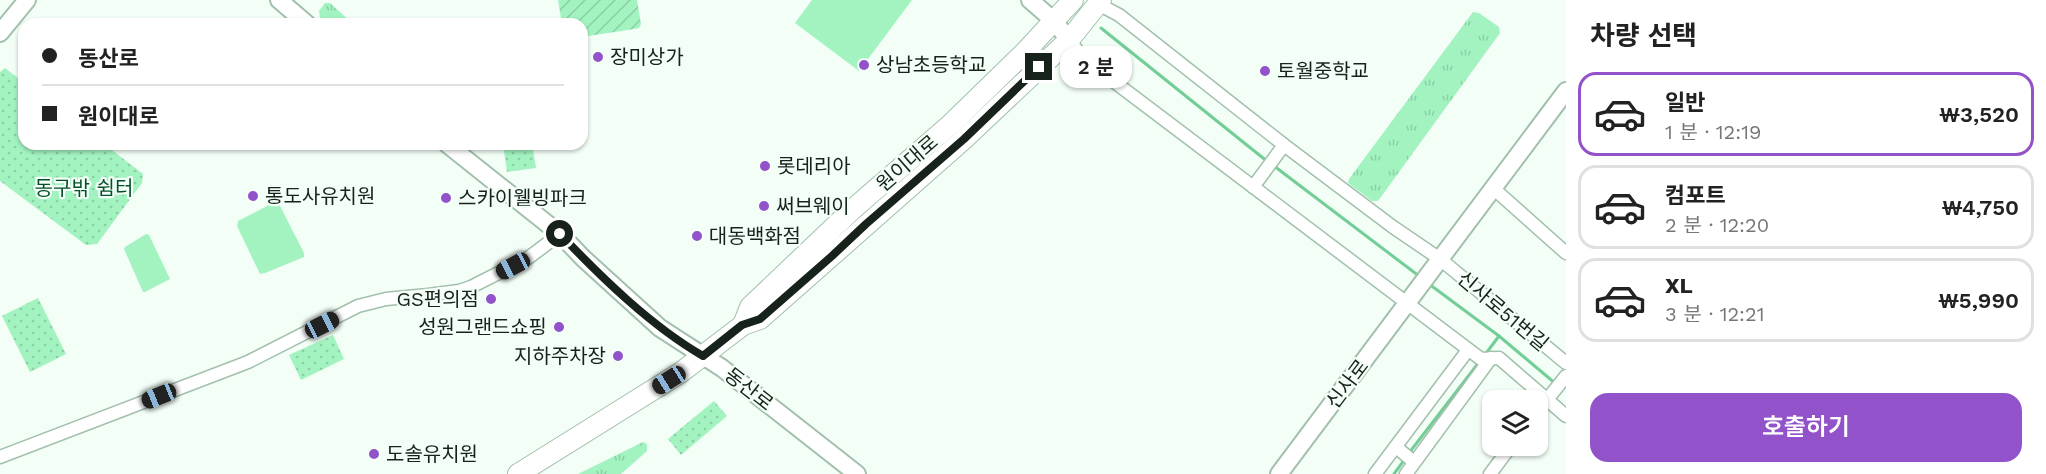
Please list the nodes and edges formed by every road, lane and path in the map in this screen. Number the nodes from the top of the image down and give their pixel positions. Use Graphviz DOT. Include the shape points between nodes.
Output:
graph roads {
  1 [pos="27,0"];
  2 [pos="279,0"];
  3 [pos="1030,0"];
  4 [pos="1073,0"];
  5 [pos="1096,1"];
  6 [pos="300,18"];
  7 [pos="1054,21"];
  8 [pos="0,33"];
  9 [pos="1070,40"];
  10 [pos="1566,91"];
  11 [pos="1284,146"];
  12 [pos="455,150"];
  13 [pos="1253,188"];
  14 [pos="1493,188"];
  15 [pos="560,234"];
  16 [pos="1566,253"];
  17 [pos="1440,259"];
  18 [pos="1411,298"];
  19 [pos="742,325"];
  20 [pos="1478,355"];
  21 [pos="703,356"];
  22 [pos="1566,363"];
  23 [pos="1566,376"];
  24 [pos="1539,390"];
  25 [pos="1548,397"];
  26 [pos="1566,416"];
  27 [pos="1397,448"];
  28 [pos="1504,456"];
  29 [pos="0,457"];
  30 [pos="1413,461"];
  31 [pos="518,474"];
  32 [pos="857,474"];
  33 [pos="1279,474"];
  34 [pos="1375,474"];
  35 [pos="1406,474"];
  36 [pos="1490,474"];
  1 -- 8 [label="main road"];
  2 -- 6 [label="main road"];
  3 -- 7 [label="main road"];
  4 -- 7 [label="main road, 원이대로"];
  5 -- 9 [label="main road, 원이대로"];
  5 -- 11 [label="street, 신사로51번길"];
  7 -- 9 [label="main road"];
  7 -- 19 [label="main road, 원이대로" via="951,124 853,209 750,307"];
  9 -- 13 [label="street" via="1084,58"];
  9 -- 19 [label="main road, 원이대로" via="760,319"];
  10 -- 14 [label="main road"];
  11 -- 13 [label="street"];
  11 -- 17 [label="street, 신사로51번길"];
  12 -- 15 [label="main road, 동산로"];
  13 -- 18 [label="street"];
  14 -- 16 [label="street"];
  14 -- 17 [label="main road"];
  15 -- 21 [label="main road, 동산로" via="660,328"];
  15 -- 29 [label="street" via="528,258 471,287 358,306 248,362"];
  17 -- 18 [label="main road, 신사로"];
  17 -- 22 [label="street, 신사로51번길"];
  18 -- 20 [label="street"];
  18 -- 33 [label="main road, 신사로"];
  19 -- 21 [label="main road, 원이대로"];
  20 -- 24 [label="street" via="1498,358"];
  20 -- 27 [label="street"];
  20 -- 30 [label="street"];
  21 -- 31 [label="main road, 원이대로"];
  21 -- 32 [label="main road, 동산로"];
  23 -- 25 [label="street"];
  25 -- 26 [label="street"];
  27 -- 30 [label="street"];
  27 -- 34 [label="street"];
  28 -- 36 [label="street"];
  30 -- 35 [label="street"];
}
